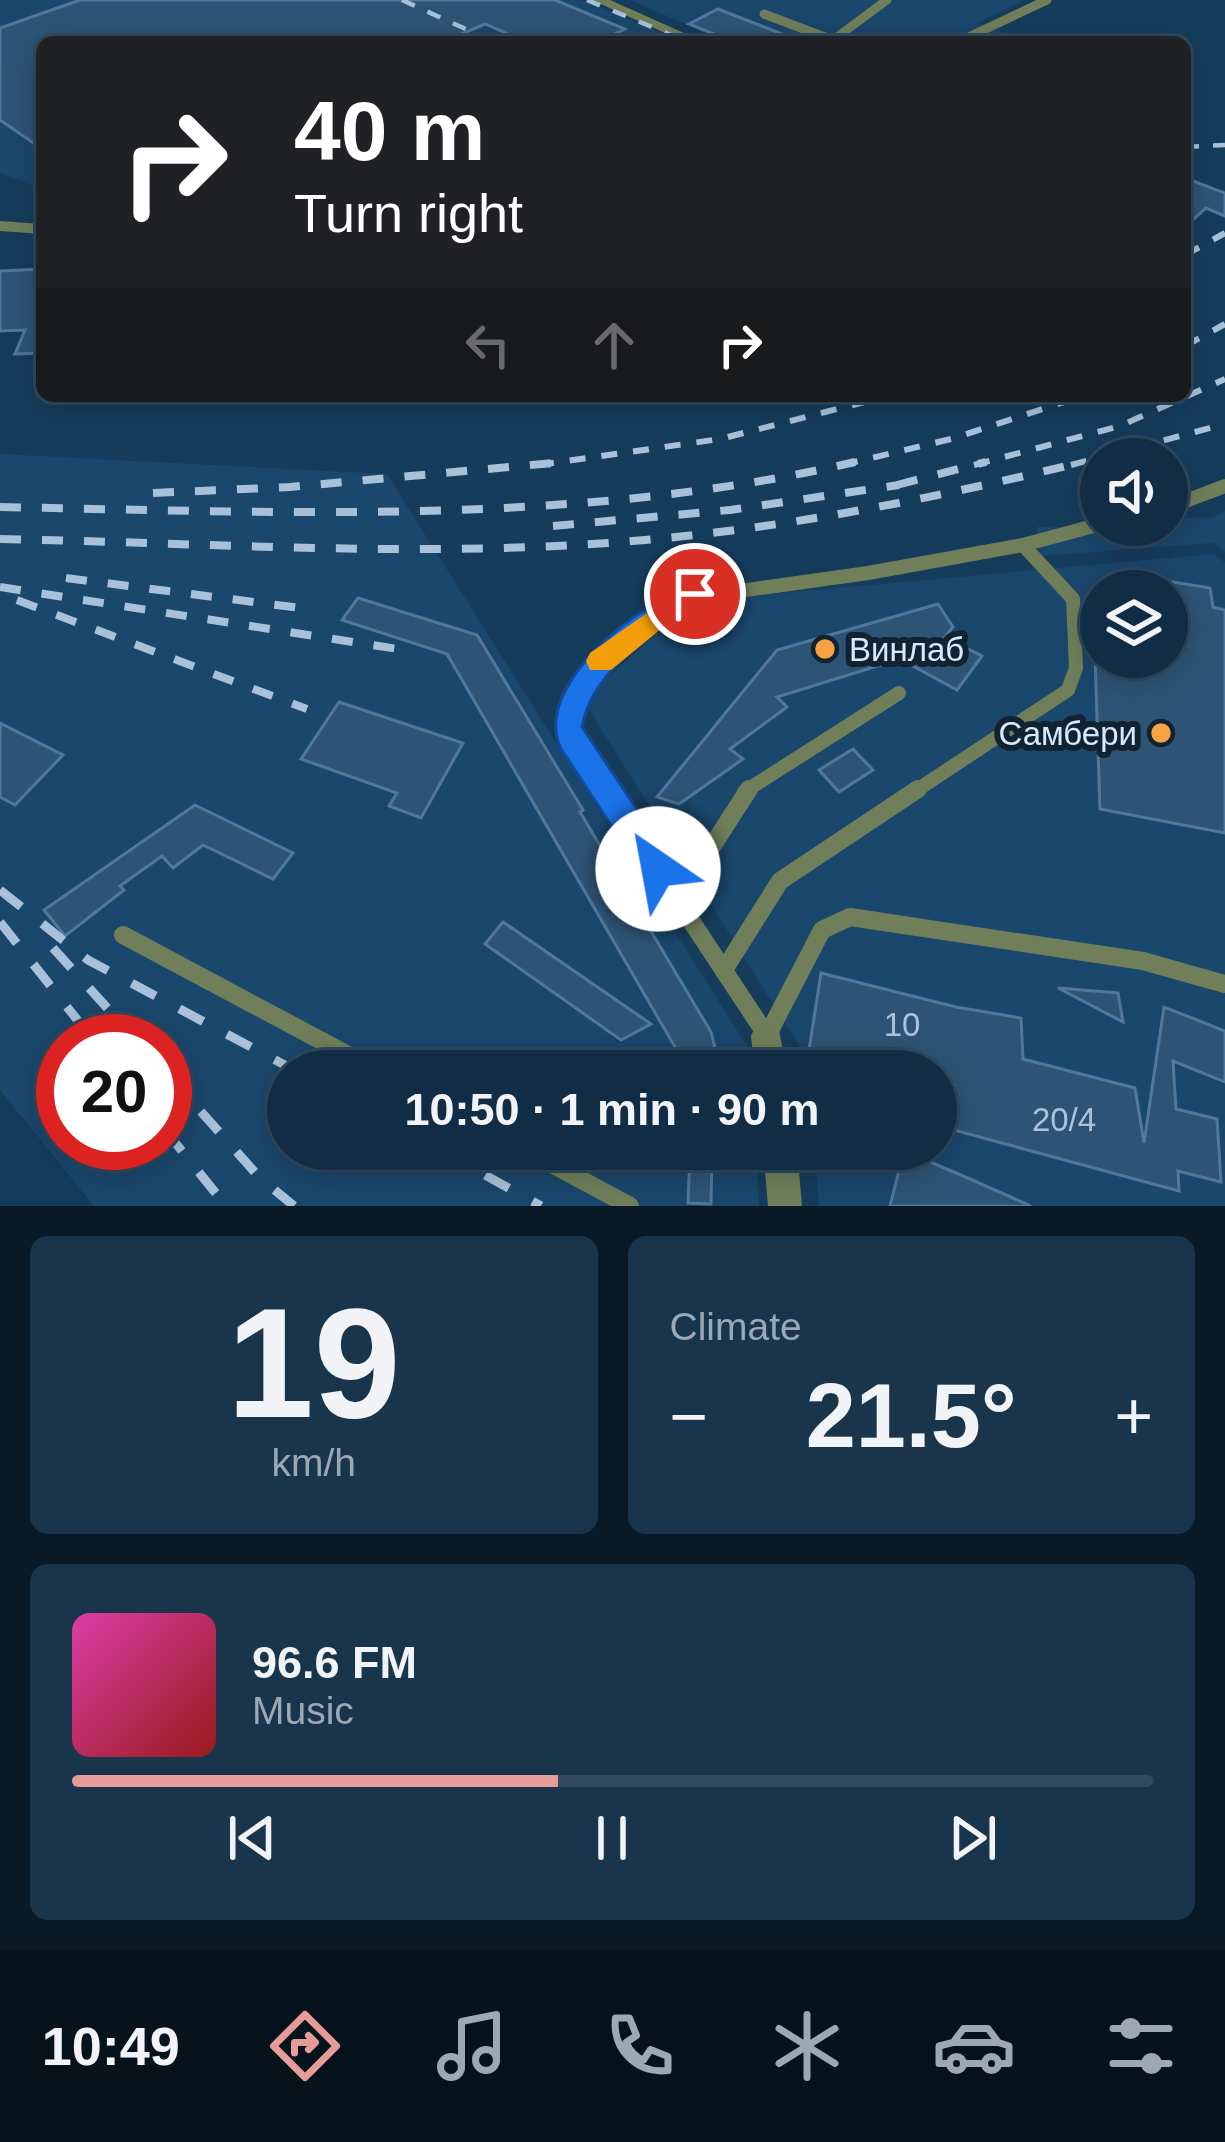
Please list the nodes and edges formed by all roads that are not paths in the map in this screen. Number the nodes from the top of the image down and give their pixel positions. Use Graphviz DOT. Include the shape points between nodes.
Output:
graph roads {
  1 [pos="598,0"];
  2 [pos="887,0"];
  3 [pos="1047,0"];
  4 [pos="764,14"];
  5 [pos="683,36"];
  6 [pos="823,36"];
  7 [pos="842,36"];
  8 [pos="971,36"];
  9 [pos="0,226"];
  10 [pos="36,229"];
  11 [pos="1225,486"];
  12 [pos="1188,500"];
  13 [pos="1080,530"];
  14 [pos="1024,545"];
  15 [pos="899,693"];
  16 [pos="678,899"];
  17 [pos="123,935"];
  18 [pos="724,970"];
  19 [pos="1225,984"];
  20 [pos="767,1036"];
  21 [pos="338,1050"];
  22 [pos="769,1050"];
  23 [pos="563,1170"];
  24 [pos="782,1170"];
  25 [pos="630,1206"];
  26 [pos="785,1206"];
  1 -- 5 [label="street"];
  2 -- 7 [label="lane"];
  3 -- 8 [label="lane"];
  4 -- 6 [label="lane"];
  9 -- 10 [label="street"];
  11 -- 12 [label="lane"];
  13 -- 14 [label="lane"];
  14 -- 16 [label="lane" via="695,594 596,666 572,706 572,740"];
  14 -- 18 [label="lane" via="1073,599 1076,668 1068,690 780,881"];
  15 -- 16 [label="lane" via="742,794"];
  16 -- 18 [label="lane"];
  17 -- 21 [label="lane"];
  18 -- 20 [label="lane"];
  19 -- 20 [label="lane" via="1143,961 850,917 822,930"];
  20 -- 22 [label="street"];
  23 -- 25 [label="lane"];
  24 -- 26 [label="street"];
}
